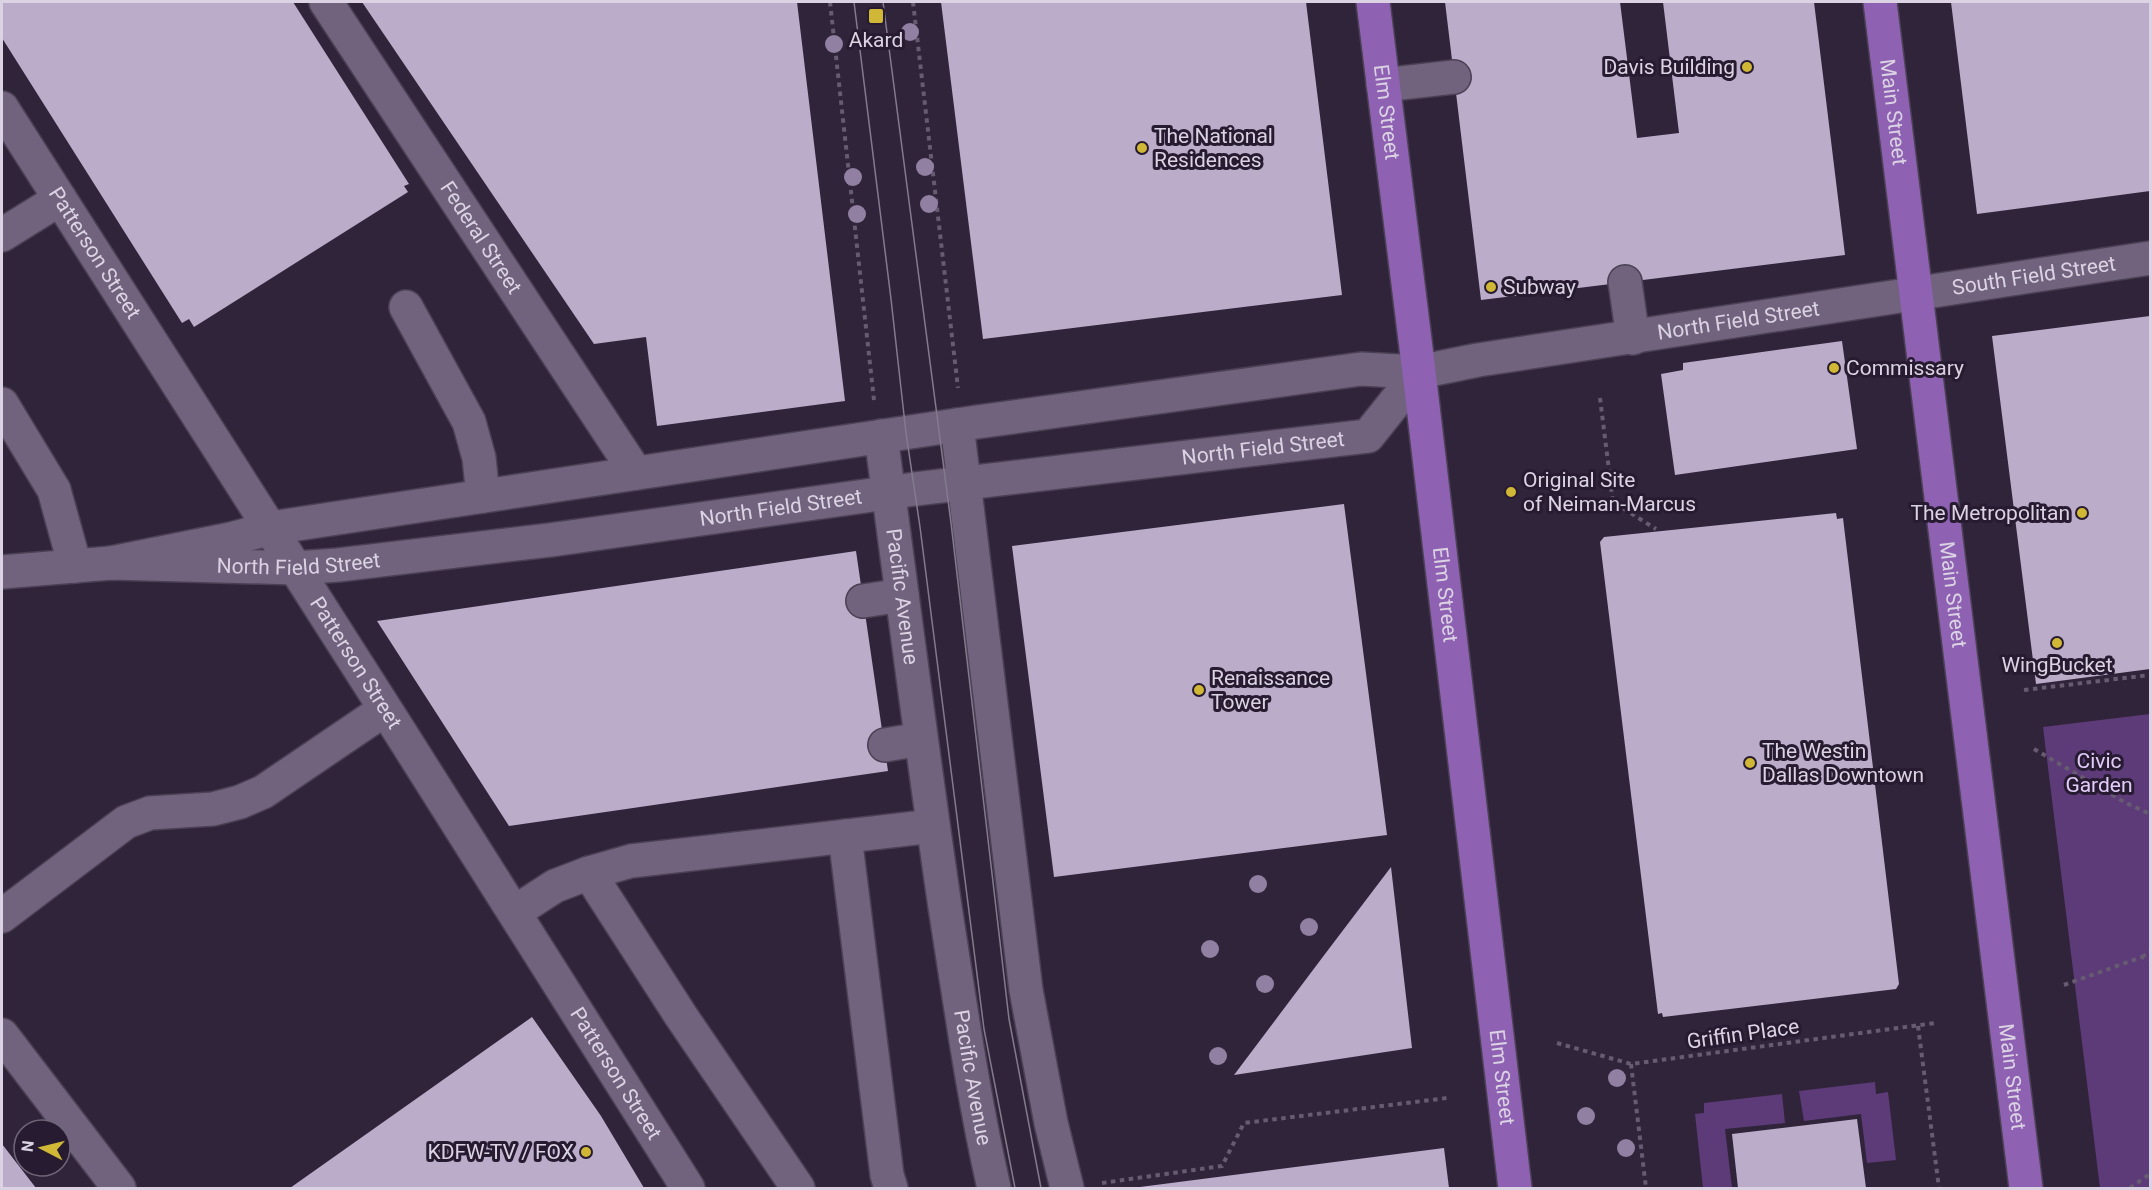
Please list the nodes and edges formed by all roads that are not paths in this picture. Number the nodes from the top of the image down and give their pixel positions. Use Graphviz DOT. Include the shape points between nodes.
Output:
graph roads {
  1 [pos="326,2"];
  2 [pos="1373,2"];
  3 [pos="1880,2"];
  4 [pos="1454,77"];
  5 [pos="1383,86"];
  6 [pos="2,108"];
  7 [pos="60,199"];
  8 [pos="2,235"];
  9 [pos="2151,258"];
  10 [pos="1625,282"];
  11 [pos="1916,294"];
  12 [pos="406,307"];
  13 [pos="1633,338"];
  14 [pos="1419,372"];
  15 [pos="2,404"];
  16 [pos="957,425"];
  17 [pos="881,436"];
  18 [pos="636,473"];
  19 [pos="963,484"];
  20 [pos="888,493"];
  21 [pos="483,496"];
  22 [pos="271,528"];
  23 [pos="111,563"];
  24 [pos="75,566"];
  25 [pos="296,568"];
  26 [pos="2,572"];
  27 [pos="902,595"];
  28 [pos="863,601"];
  29 [pos="384,710"];
  30 [pos="921,739"];
  31 [pos="885,745"];
  32 [pos="933,826"];
  33 [pos="845,836"];
  34 [pos="589,873"];
  35 [pos="515,912"];
  36 [pos="2,916"];
  37 [pos="3,1040"];
  38 [pos="119,1188"];
  39 [pos="688,1188"];
  40 [pos="798,1188"];
  41 [pos="891,1188"];
  42 [pos="994,1188"];
  43 [pos="1067,1188"];
  44 [pos="1515,1188"];
  45 [pos="2026,1188"];
  1 -- 18 [label="street, Federal Street"];
  2 -- 5 [label="main road, Elm Street"];
  3 -- 11 [label="main road, Main Street"];
  4 -- 5 [label="street"];
  5 -- 14 [label="main road, Elm Street"];
  6 -- 7 [label="street, Patterson Street"];
  7 -- 8 [label="street"];
  7 -- 22 [label="street, Patterson Street"];
  9 -- 11 [label="street, South Field Street"];
  10 -- 13 [label="street"];
  11 -- 13 [label="street, North Field Street"];
  11 -- 45 [label="main road, Main Street"];
  12 -- 21 [label="street" via="470,422"];
  13 -- 14 [label="street, North Field Street"];
  14 -- 16 [label="street, North Field Street" via="1361,369"];
  14 -- 19 [label="street, North Field Street" via="1368,436"];
  14 -- 44 [label="main road, Elm Street"];
  15 -- 24 [label="street" via="54,490"];
  16 -- 17 [label="street, North Field Street"];
  16 -- 19 [label="street"];
  17 -- 18 [label="street, North Field Street"];
  17 -- 20 [label="street, Pacific Avenue"];
  18 -- 21 [label="street, North Field Street"];
  19 -- 20 [label="street, North Field Street"];
  19 -- 43 [label="street" via="1026,990"];
  20 -- 25 [label="street, North Field Street" via="550,540"];
  20 -- 27 [label="street, Pacific Avenue"];
  21 -- 22 [label="street, North Field Street"];
  22 -- 23 [label="street, North Field Street"];
  22 -- 25 [label="street, Patterson Street"];
  23 -- 24 [label="street, North Field Street"];
  23 -- 25 [label="street, North Field Street"];
  24 -- 26 [label="street, North Field Street"];
  25 -- 29 [label="street, Patterson Street"];
  27 -- 28 [label="street"];
  27 -- 30 [label="street, Pacific Avenue"];
  29 -- 35 [label="street, Patterson Street"];
  29 -- 36 [label="street" via="255,796 213,809 150,813 126,822"];
  30 -- 31 [label="street"];
  30 -- 32 [label="street, Pacific Avenue"];
  32 -- 33 [label="street"];
  32 -- 42 [label="street, Pacific Avenue" via="978,1119"];
  33 -- 34 [label="street" via="631,861"];
  33 -- 41 [label="street"];
  34 -- 35 [label="street" via="555,886"];
  34 -- 40 [label="street"];
  35 -- 39 [label="street, Patterson Street"];
  37 -- 38 [label="street"];
}
